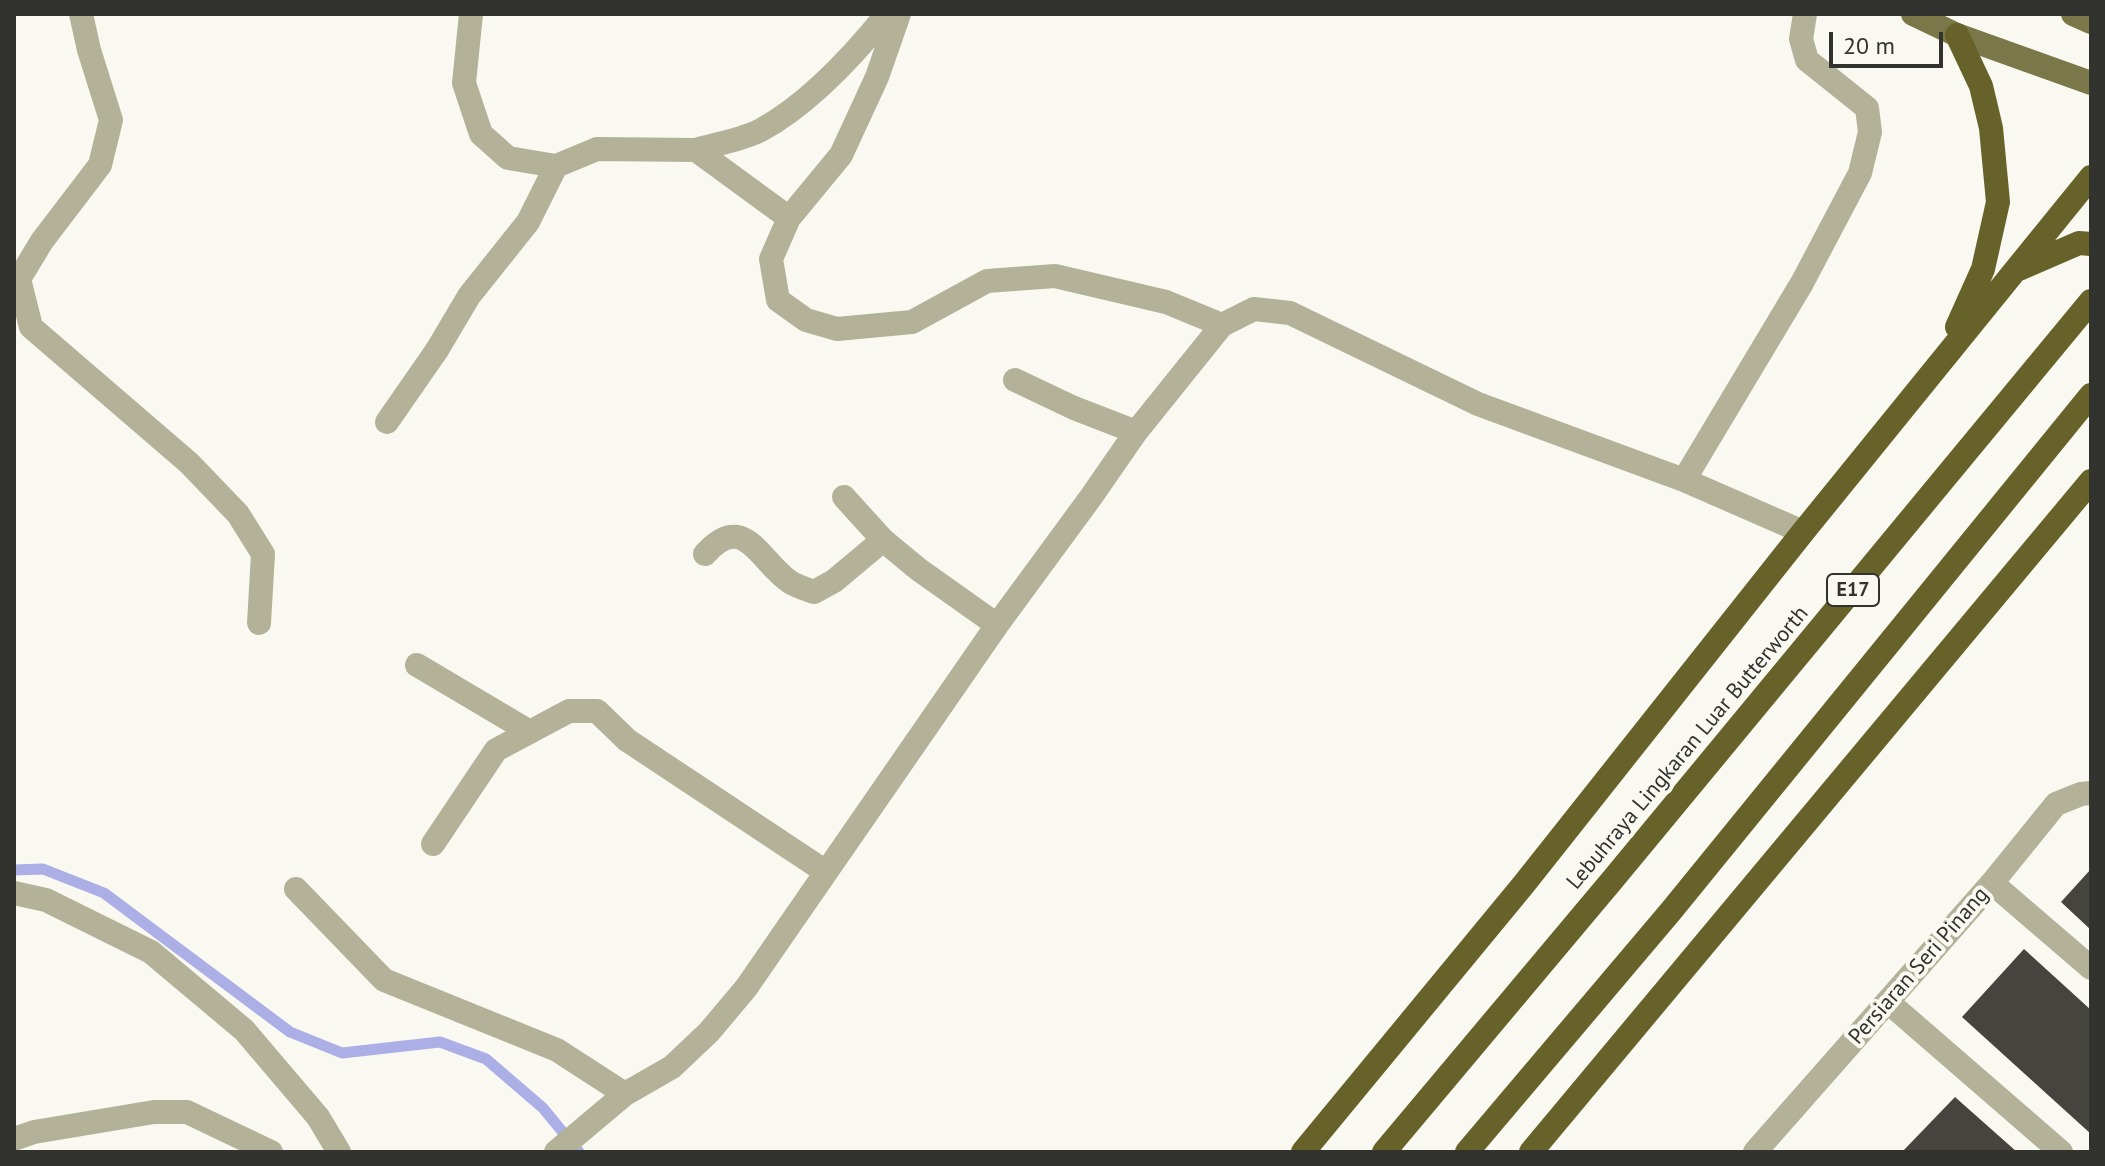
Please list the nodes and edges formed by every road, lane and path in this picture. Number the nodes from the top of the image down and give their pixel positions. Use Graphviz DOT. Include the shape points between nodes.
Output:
graph roads {
  1 [pos="81,14"];
  2 [pos="471,14"];
  3 [pos="887,14"];
  4 [pos="899,14"];
  5 [pos="1805,14"];
  6 [pos="1913,14"];
  7 [pos="2073,14"];
  8 [pos="2091,22"];
  9 [pos="1957,35"];
  10 [pos="2091,83"];
  11 [pos="696,150"];
  12 [pos="556,166"];
  13 [pos="2091,177"];
  14 [pos="789,218"];
  15 [pos="2091,244"];
  16 [pos="2013,271"];
  17 [pos="2091,301"];
  18 [pos="1222,325"];
  19 [pos="1941,362"];
  20 [pos="1015,380"];
  21 [pos="2091,395"];
  22 [pos="387,422"];
  23 [pos="1136,432"];
  24 [pos="1684,480"];
  25 [pos="2091,481"];
  26 [pos="844,497"];
  27 [pos="1803,532"];
  28 [pos="883,540"];
  29 [pos="705,554"];
  30 [pos="259,623"];
  31 [pos="997,625"];
  32 [pos="417,665"];
  33 [pos="530,732"];
  34 [pos="2091,793"];
  35 [pos="433,844"];
  36 [pos="826,872"];
  37 [pos="1992,883"];
  38 [pos="296,889"];
  39 [pos="14,893"];
  40 [pos="2091,968"];
  41 [pos="1888,1002"];
  42 [pos="617,1100"];
  43 [pos="14,1139"];
  44 [pos="558,1150"];
  45 [pos="271,1152"];
  46 [pos="339,1152"];
  47 [pos="1303,1152"];
  48 [pos="1384,1152"];
  49 [pos="1467,1152"];
  50 [pos="1531,1152"];
  51 [pos="1755,1152"];
  52 [pos="2061,1152"];
  1 -- 30 [label="street" via="111,120 100,165 19,279 31,327 189,463 238,514 263,554"];
  2 -- 12 [label="street" via="464,83 481,134 508,158"];
  3 -- 11 [label="street" via="811,94 760,131"];
  4 -- 14 [label="street" via="841,155"];
  5 -- 24 [label="street" via="1801,39 1807,60 1867,108 1870,132 1860,173 1802,283"];
  6 -- 9 [label="main road"];
  7 -- 8 [label="main road"];
  9 -- 10 [label="main road"];
  9 -- 19 [label="highway" via="1981,86 1998,202 1983,269"];
  11 -- 12 [label="street" via="597,149"];
  11 -- 14 [label="street"];
  12 -- 22 [label="street" via="528,222 469,296"];
  13 -- 16 [label="highway"];
  14 -- 18 [label="street" via="771,259 778,300 806,320 837,329 912,322 987,281 1055,276 1166,302"];
  15 -- 16 [label="highway" via="2079,243"];
  16 -- 19 [label="highway"];
  17 -- 48 [label="highway, Lebuhraya Lingkaran Luar Butterworth / E17"];
  18 -- 23 [label="street"];
  18 -- 24 [label="street" via="1254,309 1290,313 1478,404"];
  19 -- 27 [label="highway"];
  20 -- 23 [label="street"];
  21 -- 49 [label="highway, E17" via="1671,911"];
  23 -- 31 [label="street"];
  24 -- 27 [label="street"];
  25 -- 50 [label="highway"];
  26 -- 28 [label="street"];
  27 -- 47 [label="highway"];
  28 -- 29 [label="street" via="814,592 790,582 744,538 731,535"];
  28 -- 31 [label="street"];
  31 -- 36 [label="street"];
  32 -- 33 [label="street"];
  33 -- 35 [label="street" via="496,750"];
  33 -- 36 [label="street" via="569,711 597,711 627,740"];
  34 -- 37 [label="street, Persiaran Seri Pinang" via="2056,804"];
  36 -- 42 [label="street" via="709,1032 672,1067"];
  37 -- 40 [label="street"];
  37 -- 41 [label="street, Persiaran Seri Pinang"];
  38 -- 42 [label="street" via="384,980 557,1050"];
  39 -- 46 [label="street" via="46,900 151,952 244,1030 318,1117"];
  41 -- 51 [label="street, Persiaran Seri Pinang"];
  41 -- 52 [label="street"];
  42 -- 44 [label="street"];
  43 -- 45 [label="street" via="154,1112 187,1112"];
}
